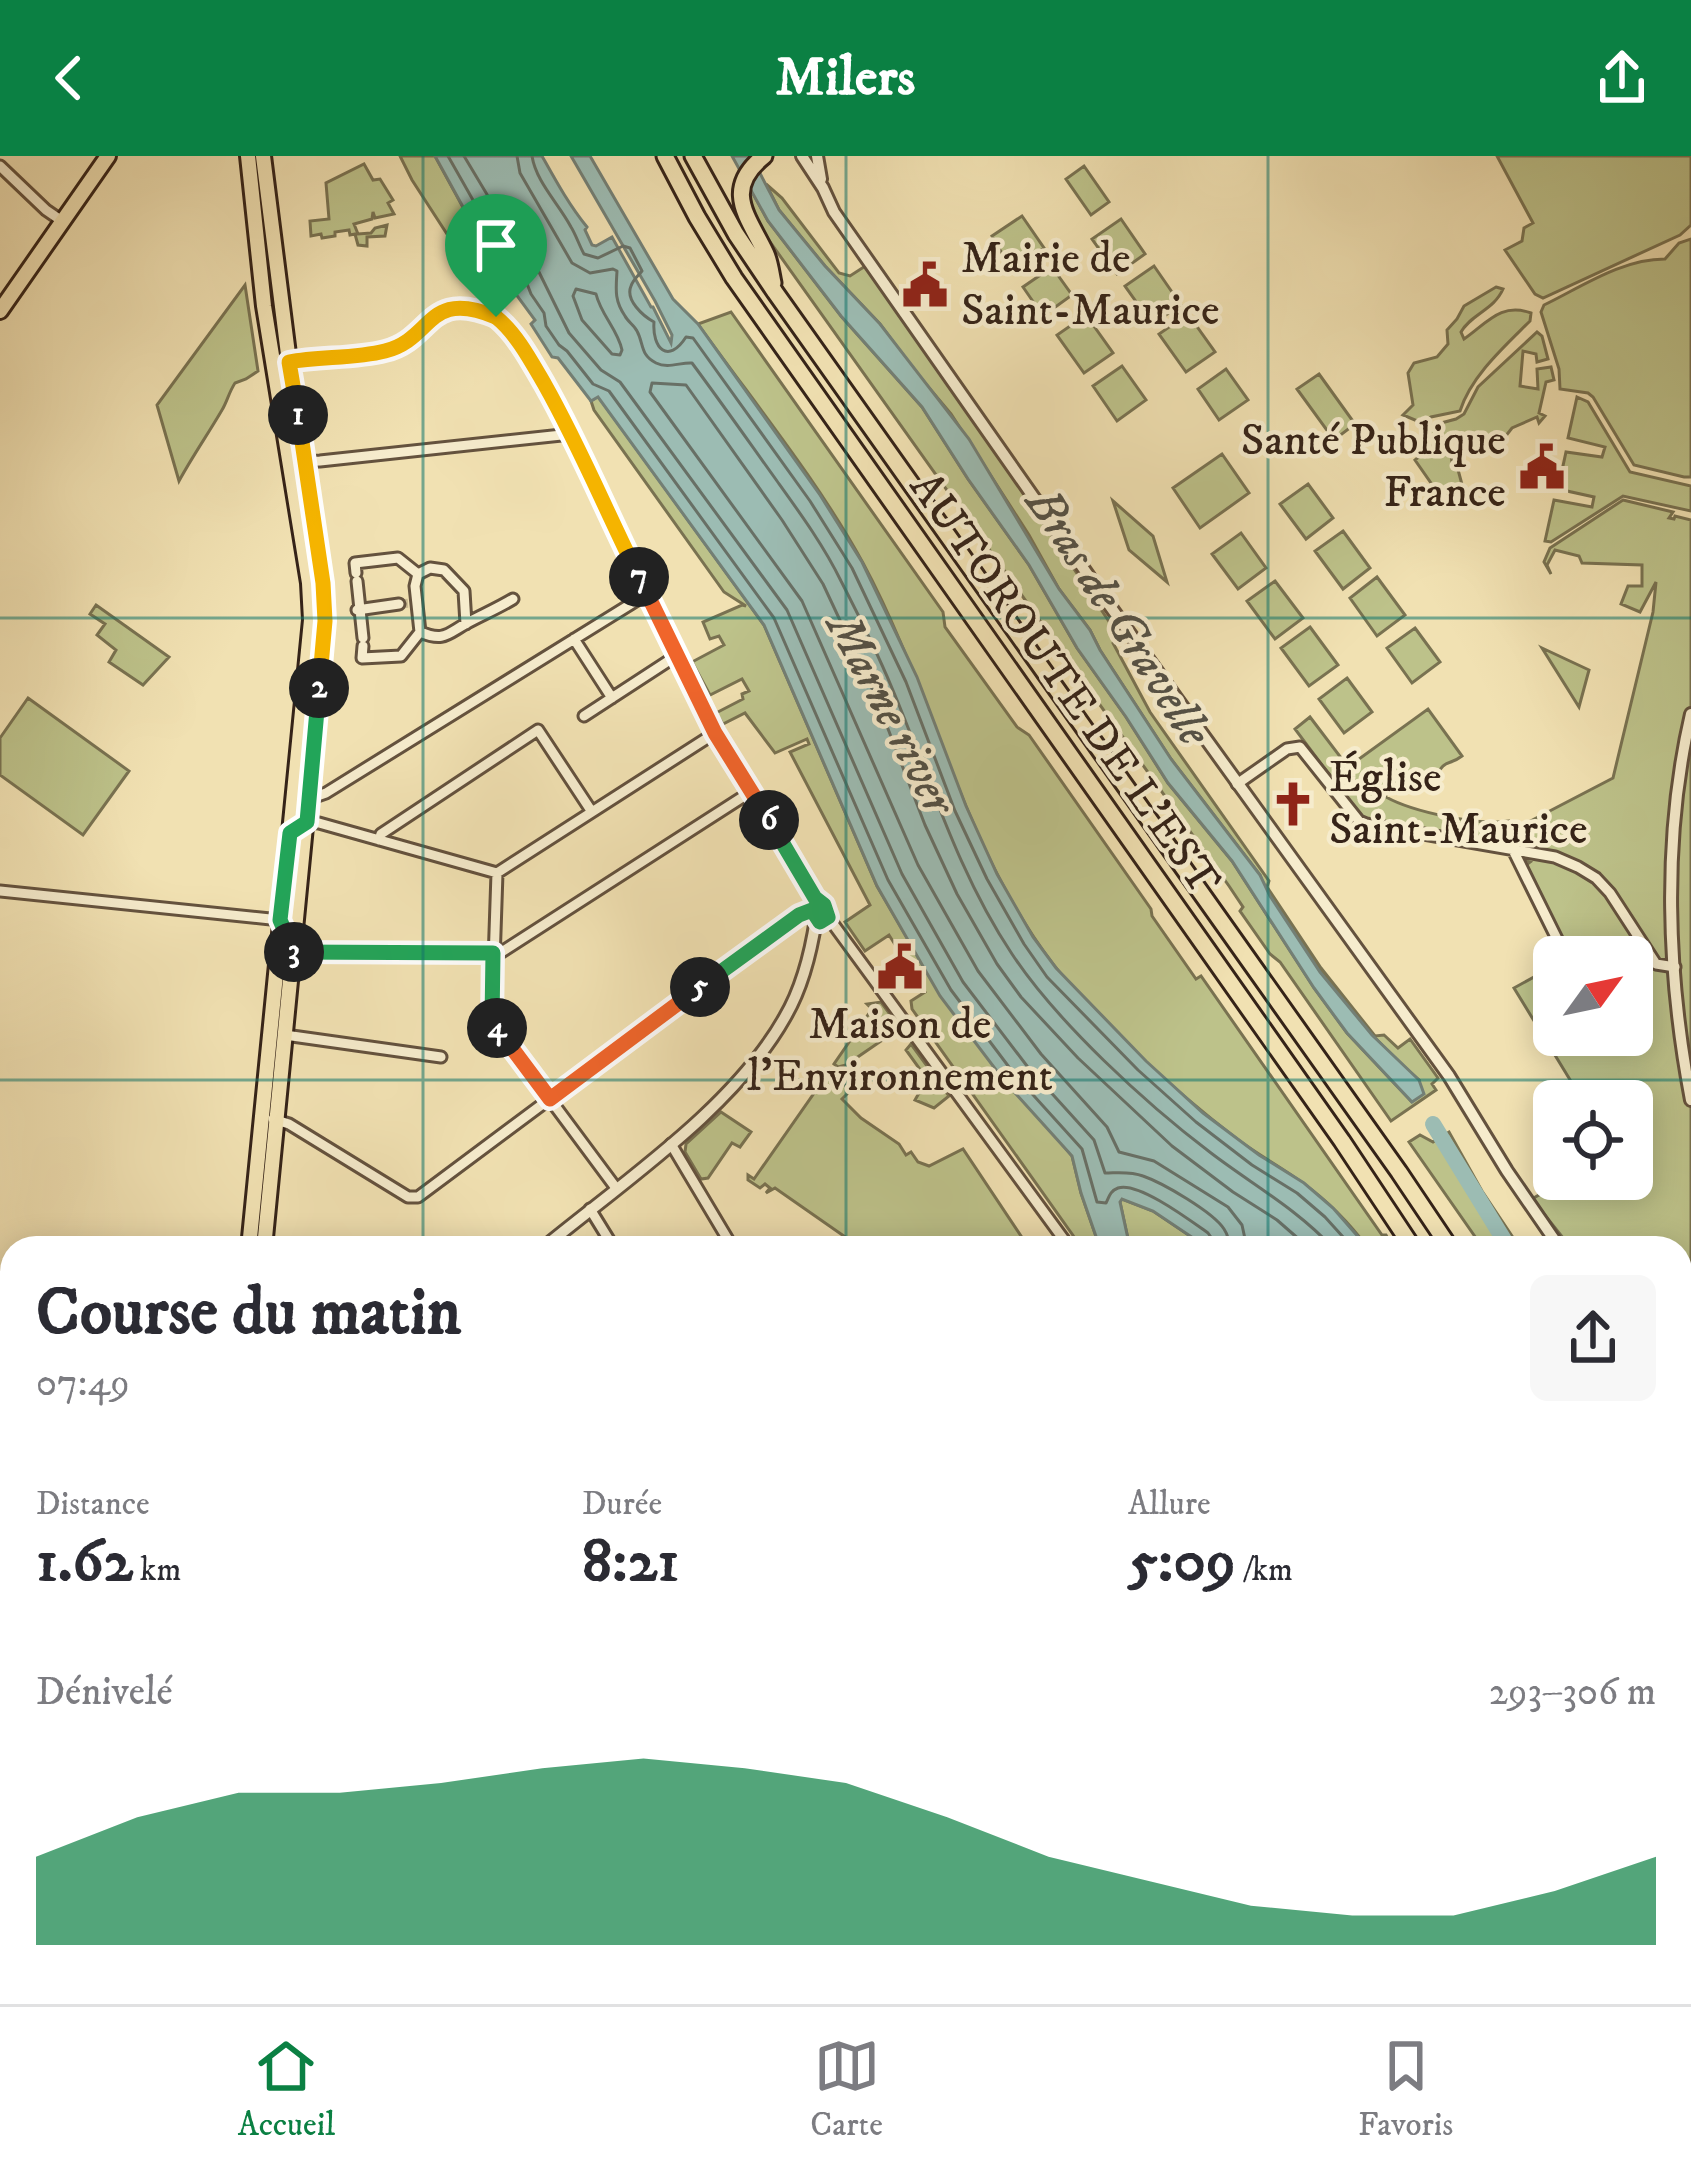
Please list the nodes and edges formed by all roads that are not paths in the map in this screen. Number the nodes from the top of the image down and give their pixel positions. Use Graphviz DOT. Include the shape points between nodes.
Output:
graph roads {
  1 [pos="108,156"];
  2 [pos="248,156"];
  3 [pos="263,156"];
  4 [pos="665,156"];
  5 [pos="693,156"];
  6 [pos="764,156"];
  7 [pos="802,156"];
  8 [pos="817,156"];
  9 [pos="0,166"];
  10 [pos="823,188"];
  11 [pos="62,221"];
  12 [pos="775,292"];
  13 [pos="0,311"];
  14 [pos="281,363"];
  15 [pos="571,434"];
  16 [pos="298,462"];
  17 [pos="418,574"];
  18 [pos="647,594"];
  19 [pos="513,599"];
  20 [pos="399,604"];
  21 [pos="358,610"];
  22 [pos="466,624"];
  23 [pos="420,632"];
  24 [pos="574,639"];
  25 [pos="676,656"];
  26 [pos="612,698"];
  27 [pos="1691,714"];
  28 [pos="584,716"];
  29 [pos="715,733"];
  30 [pos="1238,784"];
  31 [pos="752,791"];
  32 [pos="302,798"];
  33 [pos="592,812"];
  34 [pos="307,822"];
  35 [pos="290,833"];
  36 [pos="379,840"];
  37 [pos="1513,850"];
  38 [pos="497,873"];
  39 [pos="0,881"];
  40 [pos="0,891"];
  41 [pos="18,891"];
  42 [pos="818,911"];
  43 [pos="280,920"];
  44 [pos="1556,936"];
  45 [pos="294,953"];
  46 [pos="493,953"];
  47 [pos="1675,967"];
  48 [pos="285,1035"];
  49 [pos="441,1057"];
  50 [pos="550,1099"];
  51 [pos="1691,1100"];
  52 [pos="270,1118"];
  53 [pos="670,1144"];
  54 [pos="616,1187"];
  55 [pos="590,1209"];
  56 [pos="251,1236"];
  57 [pos="265,1236"];
  58 [pos="557,1236"];
  59 [pos="607,1236"];
  60 [pos="726,1236"];
  61 [pos="1061,1236"];
  62 [pos="1405,1236"];
  63 [pos="1442,1236"];
  64 [pos="1551,1236"];
  1 -- 11 [label="main road"];
  2 -- 14 [label="main road"];
  3 -- 14 [label="main road"];
  4 -- 62 [label="highway, AUTOROUTE DE L’EST" via="734,278"];
  5 -- 12 [label="highway, AUTOROUTE DE L’EST"];
  6 -- 12 [label="highway" via="740,194"];
  7 -- 10 [label="street"];
  8 -- 10 [label="street"];
  9 -- 11 [label="street"];
  10 -- 30 [label="street" via="858,249"];
  11 -- 13 [label="main road"];
  12 -- 63 [label="highway, AUTOROUTE DE L’EST"];
  14 -- 15 [label="street" via="383,352 451,308 486,313 505,324"];
  14 -- 16 [label="main road"];
  15 -- 16 [label="street"];
  15 -- 18 [label="street"];
  16 -- 32 [label="main road" via="311,620"];
  16 -- 32 [label="main road" via="330,612"];
  17 -- 21 [label="street" via="398,558 357,572"];
  17 -- 22 [label="street" via="444,570 457,580"];
  17 -- 23 [label="street"];
  18 -- 24 [label="street"];
  18 -- 25 [label="street"];
  19 -- 22 [label="street"];
  20 -- 21 [label="street"];
  21 -- 23 [label="street" via="362,647 401,656"];
  22 -- 23 [label="street" via="453,635"];
  24 -- 26 [label="street"];
  24 -- 32 [label="street" via="326,793"];
  25 -- 26 [label="street"];
  25 -- 29 [label="street"];
  26 -- 28 [label="street"];
  27 -- 47 [label="street" via="1674,810"];
  29 -- 31 [label="street"];
  29 -- 33 [label="street"];
  30 -- 37 [label="street" via="1300,747 1359,821"];
  30 -- 64 [label="street" via="1449,1076"];
  31 -- 42 [label="street"];
  31 -- 46 [label="street"];
  32 -- 34 [label="main road"];
  32 -- 35 [label="main road"];
  33 -- 36 [label="street" via="538,730"];
  33 -- 38 [label="street"];
  34 -- 35 [label="street"];
  34 -- 36 [label="street"];
  34 -- 45 [label="main road"];
  35 -- 43 [label="main road"];
  36 -- 38 [label="street"];
  37 -- 44 [label="street"];
  37 -- 47 [label="street" via="1555,857 1596,878 1656,964"];
  38 -- 46 [label="street"];
  39 -- 41 [label="street"];
  40 -- 41 [label="street"];
  41 -- 43 [label="street"];
  42 -- 50 [label="street" via="785,923"];
  42 -- 53 [label="street" via="784,1020 719,1100"];
  42 -- 61 [label="street"];
  43 -- 45 [label="main road"];
  43 -- 52 [label="main road"];
  45 -- 46 [label="street"];
  45 -- 48 [label="main road"];
  46 -- 50 [label="street" via="492,1021"];
  47 -- 51 [label="street"];
  48 -- 49 [label="street"];
  48 -- 52 [label="main road"];
  50 -- 52 [label="street" via="418,1197"];
  50 -- 54 [label="street"];
  52 -- 56 [label="main road"];
  52 -- 57 [label="main road"];
  53 -- 54 [label="street"];
  53 -- 60 [label="street"];
  54 -- 55 [label="street"];
  55 -- 58 [label="street"];
  55 -- 59 [label="street"];
}
